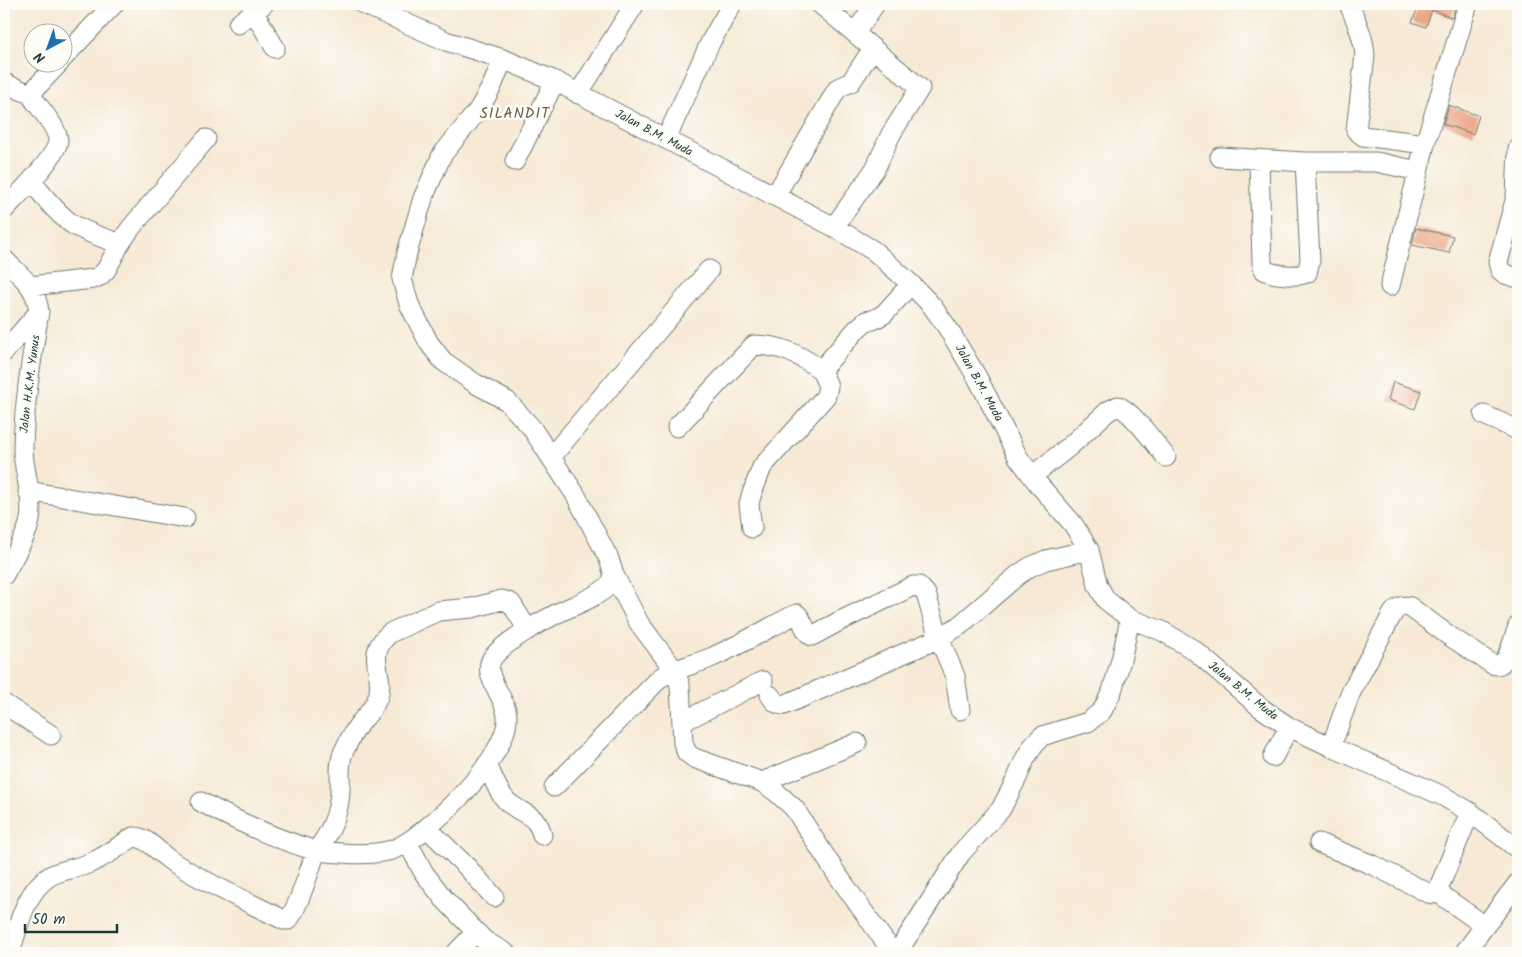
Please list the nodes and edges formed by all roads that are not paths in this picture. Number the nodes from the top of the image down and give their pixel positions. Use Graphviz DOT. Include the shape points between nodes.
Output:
graph roads {
  1 [pos="114,4"];
  2 [pos="363,4"];
  3 [pos="635,4"];
  4 [pos="732,4"];
  5 [pos="820,4"];
  6 [pos="876,4"];
  7 [pos="1468,4"];
  8 [pos="1353,5"];
  9 [pos="259,8"];
  10 [pos="238,24"];
  11 [pos="855,33"];
  12 [pos="72,48"];
  13 [pos="275,48"];
  14 [pos="873,48"];
  15 [pos="504,60"];
  16 [pos="51,72"];
  17 [pos="555,81"];
  18 [pos="4,83"];
  19 [pos="30,94"];
  20 [pos="578,94"];
  21 [pos="206,139"];
  22 [pos="666,139"];
  23 [pos="1425,144"];
  24 [pos="1518,149"];
  25 [pos="1220,157"];
  26 [pos="1259,160"];
  27 [pos="515,161"];
  28 [pos="1305,162"];
  29 [pos="1418,171"];
  30 [pos="31,181"];
  31 [pos="775,196"];
  32 [pos="4,210"];
  33 [pos="834,227"];
  34 [pos="120,244"];
  35 [pos="4,260"];
  36 [pos="709,270"];
  37 [pos="1518,278"];
  38 [pos="911,284"];
  39 [pos="31,286"];
  40 [pos="1390,286"];
  41 [pos="39,312"];
  42 [pos="4,352"];
  43 [pos="821,370"];
  44 [pos="1484,415"];
  45 [pos="677,427"];
  46 [pos="1518,430"];
  47 [pos="551,457"];
  48 [pos="1166,457"];
  49 [pos="1032,476"];
  50 [pos="28,491"];
  51 [pos="184,518"];
  52 [pos="752,528"];
  53 [pos="1089,550"];
  54 [pos="4,575"];
  55 [pos="614,575"];
  56 [pos="1130,619"];
  57 [pos="1518,626"];
  58 [pos="528,630"];
  59 [pos="940,638"];
  60 [pos="675,671"];
  61 [pos="4,704"];
  62 [pos="960,710"];
  63 [pos="682,722"];
  64 [pos="1289,727"];
  65 [pos="51,735"];
  66 [pos="857,743"];
  67 [pos="1331,747"];
  68 [pos="1273,757"];
  69 [pos="487,764"];
  70 [pos="762,782"];
  71 [pos="554,787"];
  72 [pos="200,802"];
  73 [pos="1470,812"];
  74 [pos="427,828"];
  75 [pos="542,836"];
  76 [pos="1319,843"];
  77 [pos="408,844"];
  78 [pos="1518,849"];
  79 [pos="316,851"];
  80 [pos="1518,883"];
  81 [pos="1437,892"];
  82 [pos="494,897"];
  83 [pos="1485,926"];
  84 [pos="476,932"];
  85 [pos="10,953"];
  86 [pos="456,953"];
  87 [pos="506,953"];
  88 [pos="895,953"];
  89 [pos="1464,953"];
  1 -- 12 [label="street"];
  2 -- 15 [label="street, Jalan B.M. Muda" via="446,42"];
  3 -- 20 [label="street"];
  4 -- 22 [label="street" via="710,43"];
  5 -- 11 [label="street"];
  6 -- 11 [label="street"];
  7 -- 23 [label="street"];
  8 -- 23 [label="street" via="1365,51 1356,130 1363,136"];
  9 -- 10 [label="street"];
  9 -- 13 [label="street"];
  11 -- 14 [label="street"];
  14 -- 31 [label="street" via="851,82 838,88"];
  14 -- 33 [label="street" via="920,90 891,134 875,169"];
  15 -- 17 [label="street, Jalan B.M. Muda"];
  15 -- 47 [label="street" via="479,109 442,155 423,198 402,279 409,304 429,343 443,361 507,401 531,427"];
  16 -- 19 [label="street"];
  17 -- 20 [label="street, Jalan B.M. Muda"];
  17 -- 27 [label="street"];
  18 -- 19 [label="street"];
  19 -- 30 [label="street" via="55,129 58,140 53,153"];
  20 -- 22 [label="street, Jalan B.M. Muda"];
  21 -- 34 [label="street"];
  22 -- 31 [label="street, Jalan B.M. Muda"];
  23 -- 29 [label="street"];
  24 -- 37 [label="street" via="1516,197 1498,262 1500,270"];
  25 -- 26 [label="street"];
  26 -- 28 [label="street"];
  26 -- 28 [label="street" via="1264,270 1301,275 1307,273 1310,260"];
  28 -- 29 [label="street" via="1376,162"];
  29 -- 40 [label="street"];
  30 -- 32 [label="street"];
  30 -- 34 [label="street" via="72,224"];
  31 -- 33 [label="street, Jalan B.M. Muda"];
  33 -- 38 [label="street, Jalan B.M. Muda" via="874,251"];
  34 -- 39 [label="street" via="100,276"];
  35 -- 39 [label="street, Jalan H.K.M. Yunus"];
  36 -- 47 [label="street"];
  38 -- 43 [label="street" via="884,314 857,328"];
  38 -- 49 [label="street, Jalan B.M. Muda" via="947,327 1018,457"];
  39 -- 41 [label="street, Jalan H.K.M. Yunus"];
  41 -- 42 [label="street"];
  41 -- 50 [label="street, Jalan H.K.M. Yunus" via="25,407 23,450"];
  43 -- 45 [label="street" via="789,350 754,346"];
  43 -- 52 [label="street" via="828,386 826,396 762,467 749,504"];
  44 -- 46 [label="street"];
  47 -- 55 [label="street" via="576,494"];
  48 -- 49 [label="street" via="1131,415 1118,406"];
  49 -- 53 [label="street, Jalan B.M. Muda" via="1073,524"];
  50 -- 51 [label="street"];
  50 -- 54 [label="street, Jalan H.K.M. Yunus" via="29,522"];
  53 -- 56 [label="street, Jalan B.M. Muda" via="1098,586 1106,600"];
  53 -- 59 [label="street" via="1030,567"];
  55 -- 58 [label="street" via="608,586 596,595"];
  55 -- 60 [label="street" via="639,623"];
  56 -- 64 [label="street, Jalan B.M. Muda" via="1162,631 1194,650 1261,708"];
  56 -- 88 [label="street" via="1112,691 1102,711 1088,722 1042,736 1034,744 1001,809 961,853"];
  57 -- 67 [label="street" via="1506,659 1497,665 1410,607 1398,607 1350,694"];
  58 -- 69 [label="street" via="506,645 490,662 490,674 505,705 507,717 504,731"];
  58 -- 79 [label="street" via="511,603 502,600 472,608 438,611 386,637 376,655 377,698 343,754 339,802 329,832"];
  59 -- 60 [label="street" via="926,594 919,586 913,586 812,636 796,614 721,653"];
  59 -- 62 [label="street" via="955,676"];
  59 -- 63 [label="street" via="784,705 774,702 767,688"];
  60 -- 63 [label="street" via="680,686"];
  60 -- 71 [label="street" via="660,678"];
  61 -- 65 [label="street"];
  63 -- 70 [label="street" via="687,753 702,762"];
  64 -- 67 [label="street, Jalan B.M. Muda"];
  64 -- 68 [label="street"];
  66 -- 70 [label="street"];
  67 -- 73 [label="street, Jalan B.M. Muda" via="1428,789"];
  69 -- 74 [label="street" via="468,788"];
  69 -- 75 [label="street" via="500,791 535,820"];
  70 -- 88 [label="street" via="794,808 836,873"];
  72 -- 79 [label="street" via="240,822"];
  73 -- 78 [label="street, Jalan B.M. Muda"];
  73 -- 81 [label="street"];
  74 -- 77 [label="street"];
  74 -- 82 [label="street"];
  76 -- 81 [label="street" via="1428,893"];
  77 -- 79 [label="street" via="389,851"];
  77 -- 84 [label="street" via="444,899"];
  79 -- 85 [label="street" via="291,917 284,920 197,878 144,840 133,837 90,864 50,876 38,887 27,904"];
  80 -- 83 [label="street"];
  81 -- 83 [label="street"];
  83 -- 89 [label="street"];
  84 -- 86 [label="street"];
  84 -- 87 [label="street"];
}
